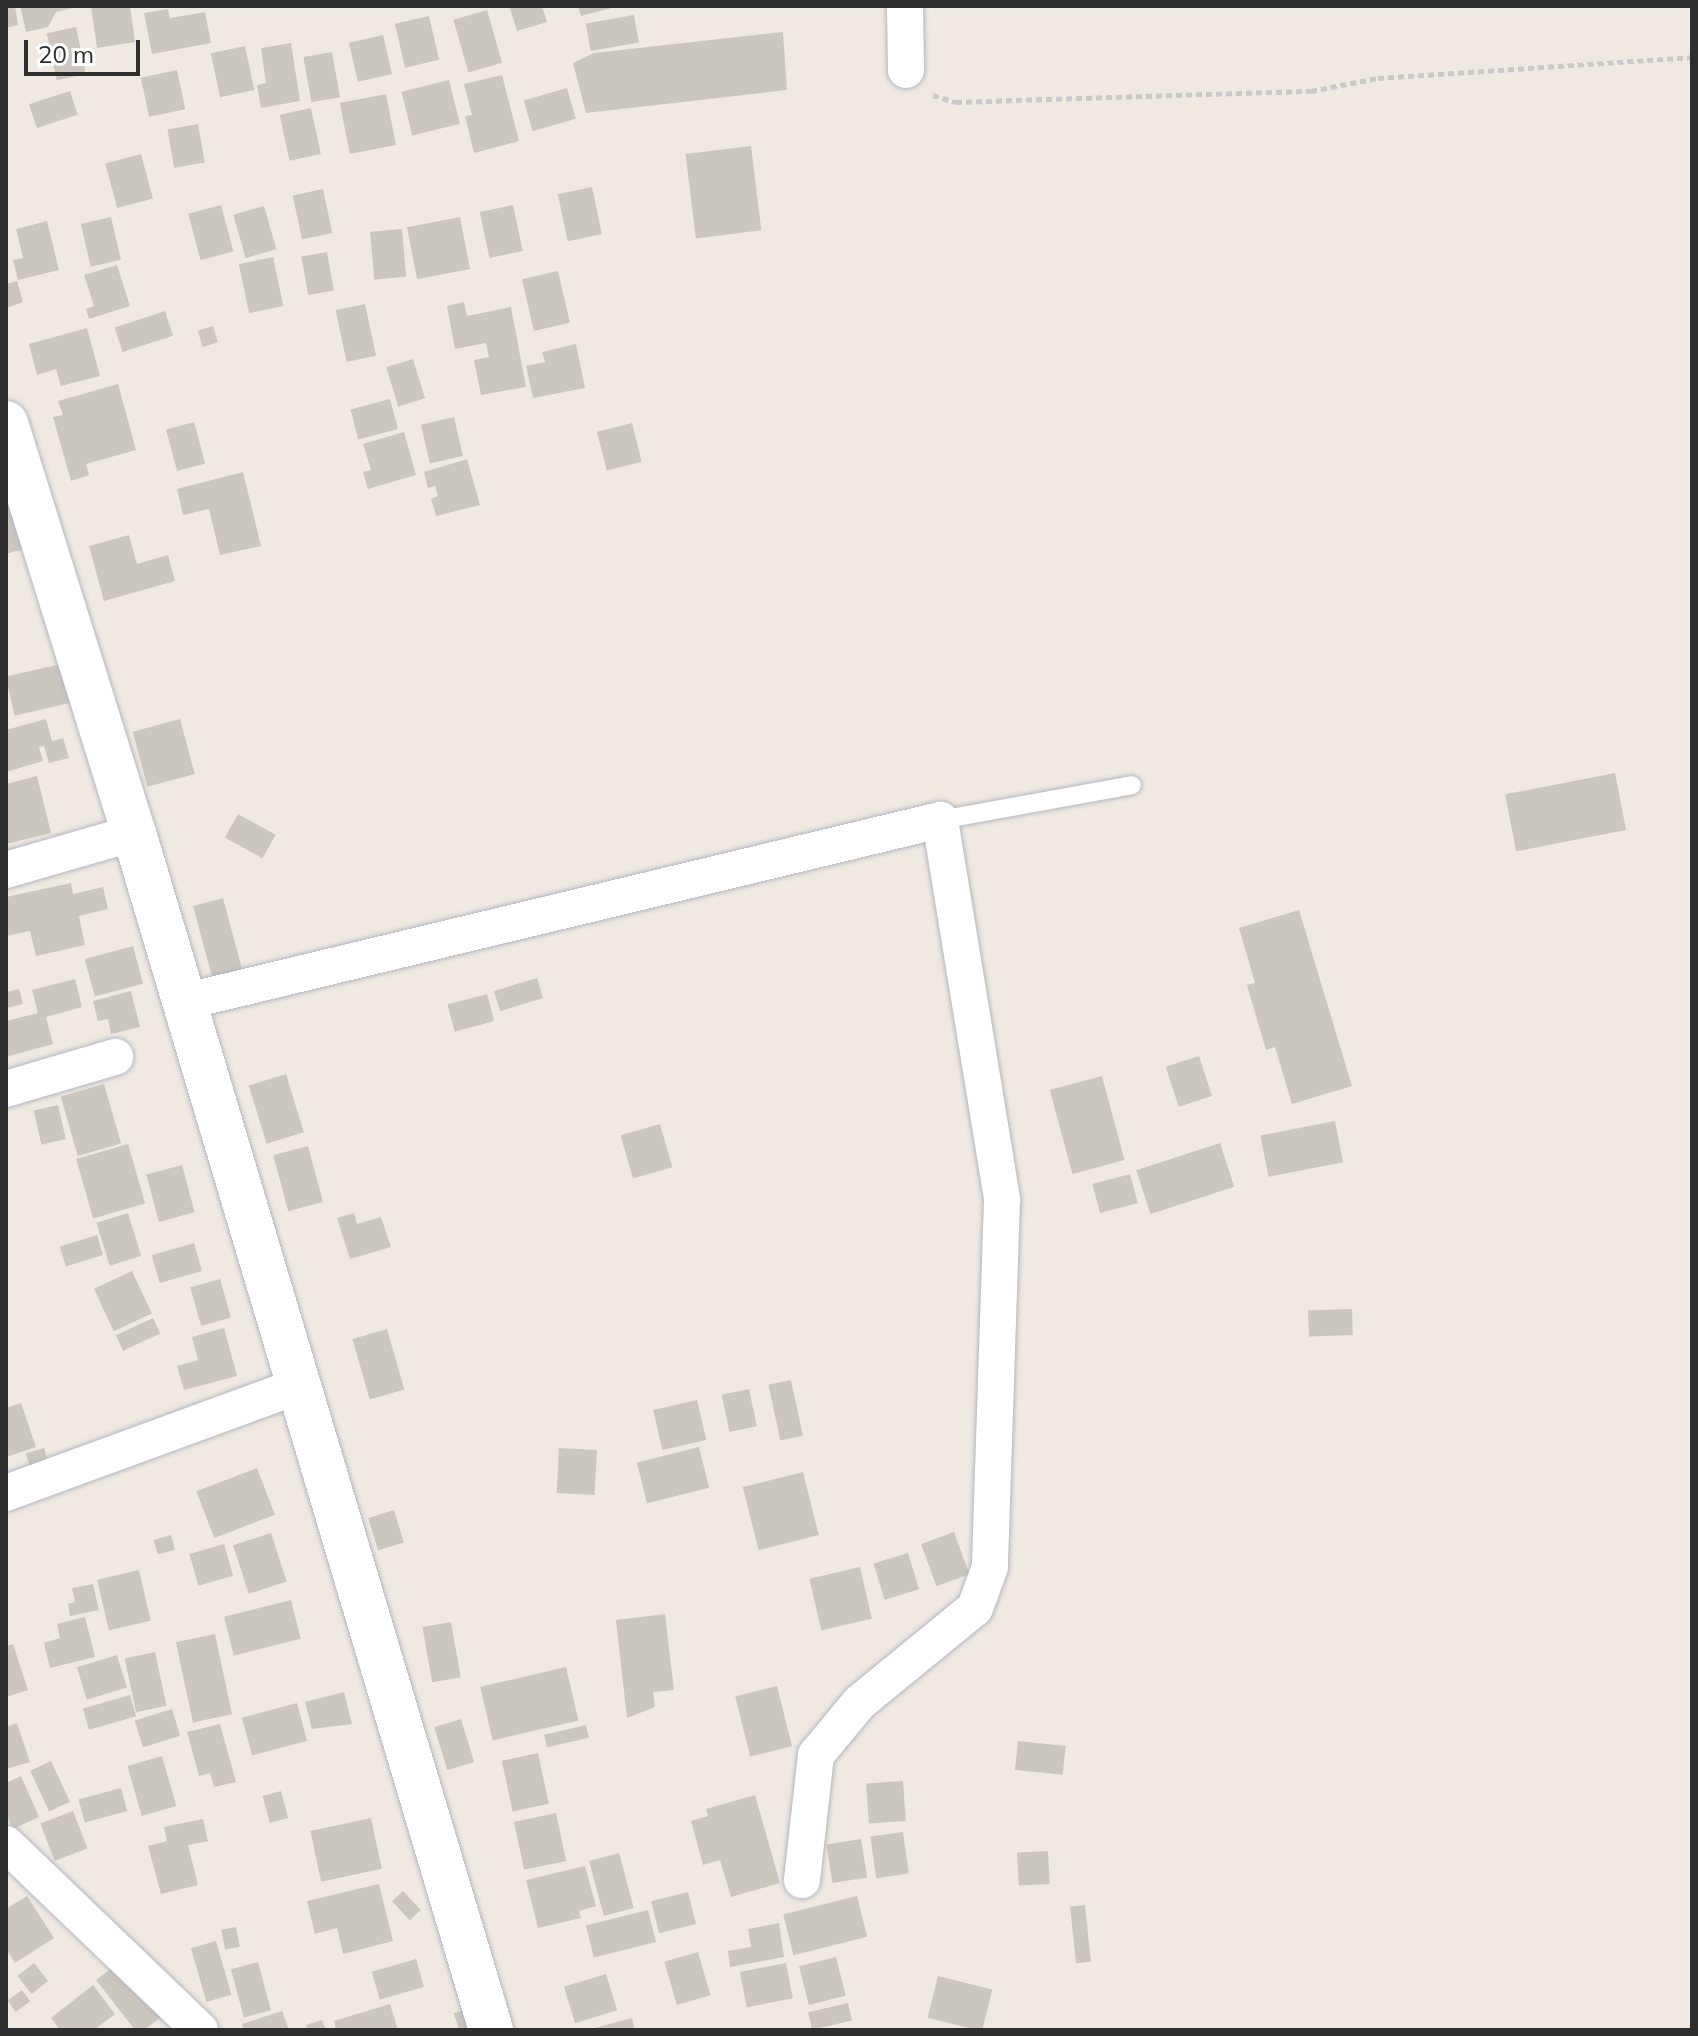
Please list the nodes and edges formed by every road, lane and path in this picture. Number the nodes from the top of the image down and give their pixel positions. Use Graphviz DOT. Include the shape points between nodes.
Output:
graph roads {
  1 [pos="905,6"];
  2 [pos="1692,57"];
  3 [pos="906,70"];
  4 [pos="6,423"];
  5 [pos="1132,785"];
  6 [pos="940,820"];
  7 [pos="134,833"];
  8 [pos="6,870"];
  9 [pos="183,1002"];
  10 [pos="115,1057"];
  11 [pos="6,1089"];
  12 [pos="295,1387"];
  13 [pos="6,1493"];
  14 [pos="6,1844"];
  15 [pos="802,1880"];
  16 [pos="200,2030"];
  17 [pos="491,2030"];
  1 -- 3 [label="street"];
  2 -- 3 [label="path" via="1378,78 1311,91 956,102 923,92"];
  4 -- 7 [label="main road"];
  5 -- 6 [label="lane"];
  6 -- 9 [label="street"];
  6 -- 15 [label="street" via="1002,1200 1000,1393 990,1567 975,1608 860,1702 816,1755"];
  7 -- 8 [label="street"];
  7 -- 9 [label="main road"];
  9 -- 12 [label="main road"];
  10 -- 11 [label="street"];
  12 -- 13 [label="street"];
  12 -- 17 [label="main road"];
  14 -- 16 [label="street"];
}
